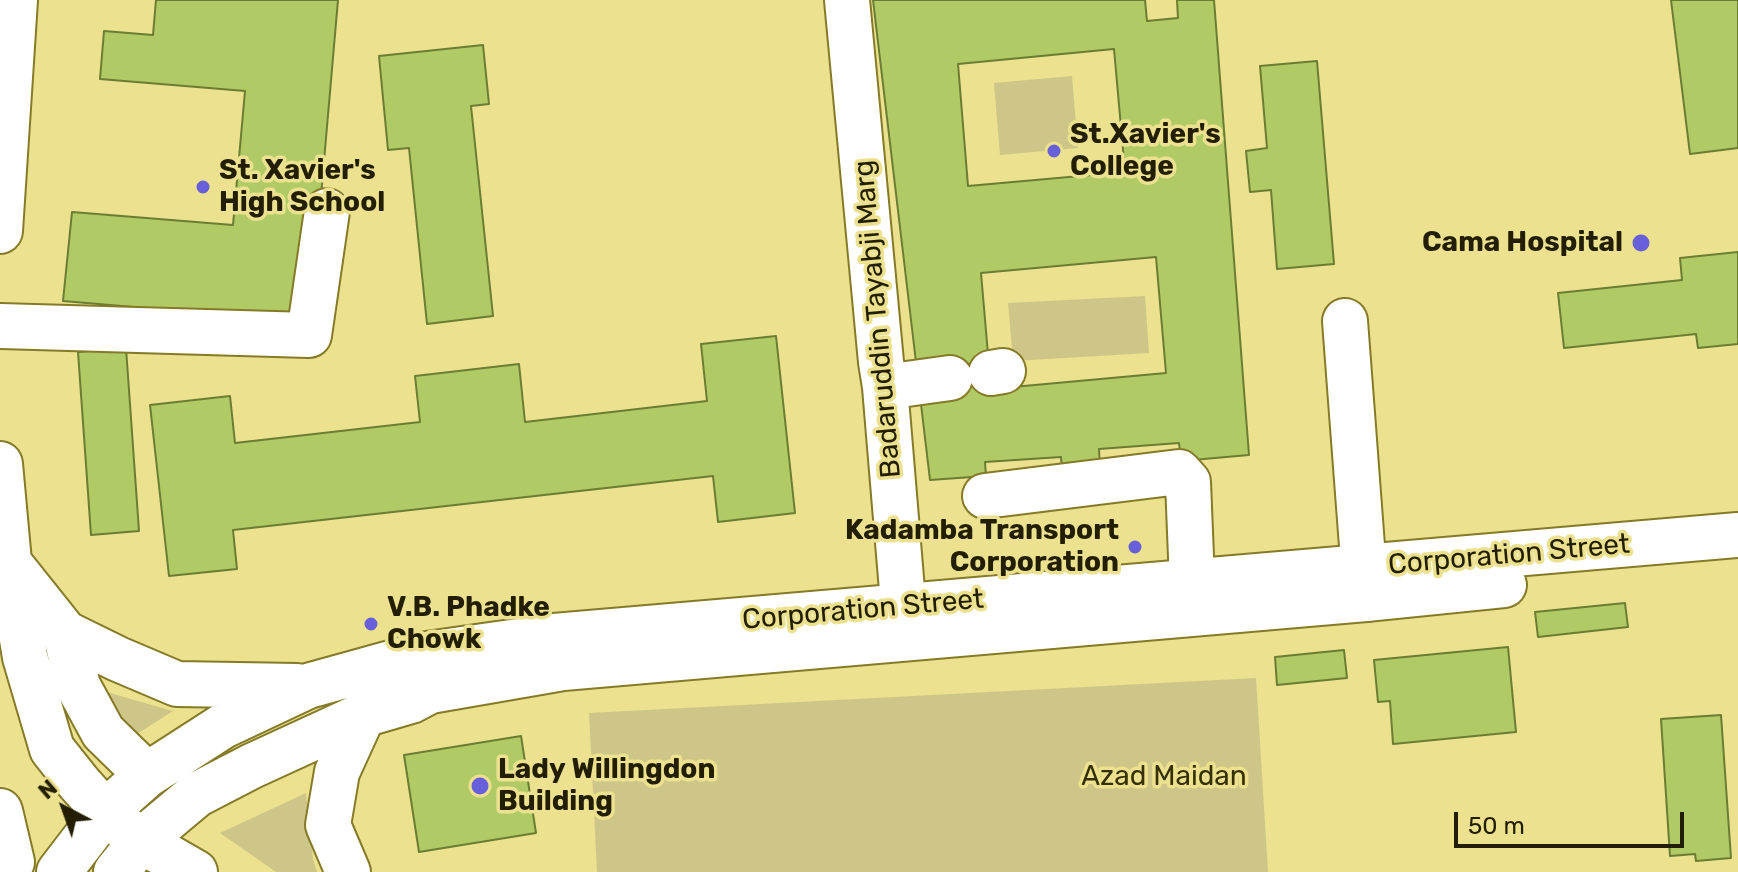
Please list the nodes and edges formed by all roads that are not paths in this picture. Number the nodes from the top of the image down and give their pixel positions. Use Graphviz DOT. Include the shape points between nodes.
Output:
graph roads {
  1 [pos="15,0"];
  2 [pos="847,0"];
  3 [pos="327,211"];
  4 [pos="0,231"];
  5 [pos="1345,321"];
  6 [pos="0,326"];
  7 [pos="981,374"];
  8 [pos="885,387"];
  9 [pos="0,464"];
  10 [pos="985,496"];
  11 [pos="1738,535"];
  12 [pos="4,559"];
  13 [pos="1738,566"];
  14 [pos="1192,582"];
  15 [pos="1365,583"];
  16 [pos="905,622"];
  17 [pos="65,633"];
  18 [pos="308,686"];
  19 [pos="363,715"];
  20 [pos="147,775"];
  21 [pos="0,811"];
  22 [pos="105,812"];
  23 [pos="128,856"];
  24 [pos="20,864"];
  25 [pos="59,872"];
  26 [pos="195,872"];
  27 [pos="348,872"];
  1 -- 4 [label="main road"];
  2 -- 8 [label="main road, Badaruddin Tayabji Marg"];
  3 -- 6 [label="main road" via="309,335"];
  5 -- 15 [label="main road"];
  7 -- 8 [label="main road"];
  8 -- 16 [label="main road, Badaruddin Tayabji Marg"];
  9 -- 12 [label="main road"];
  10 -- 14 [label="main road" via="1179,472 1188,482"];
  11 -- 15 [label="main road, Corporation Street"];
  12 -- 17 [label="main road"];
  12 -- 22 [label="main road" via="52,749"];
  13 -- 15 [label="main road, Corporation Street" via="1547,580"];
  14 -- 15 [label="main road, Corporation Street"];
  14 -- 16 [label="main road, Corporation Street"];
  15 -- 16 [label="main road, Corporation Street"];
  16 -- 18 [label="main road, Corporation Street" via="554,636 420,655"];
  16 -- 19 [label="main road, Corporation Street" via="563,668 430,691"];
  17 -- 18 [label="main road" via="177,684"];
  17 -- 20 [label="main road" via="78,686 103,732"];
  18 -- 20 [label="main road, Corporation Street" via="223,726"];
  19 -- 23 [label="main road, Corporation Street" via="196,795"];
  19 -- 27 [label="main road" via="337,772 328,825"];
  20 -- 22 [label="main road, Corporation Street"];
  21 -- 24 [label="main road"];
  22 -- 23 [label="main road"];
  22 -- 25 [label="main road, Corporation Street"];
  23 -- 26 [label="main road"];
}
